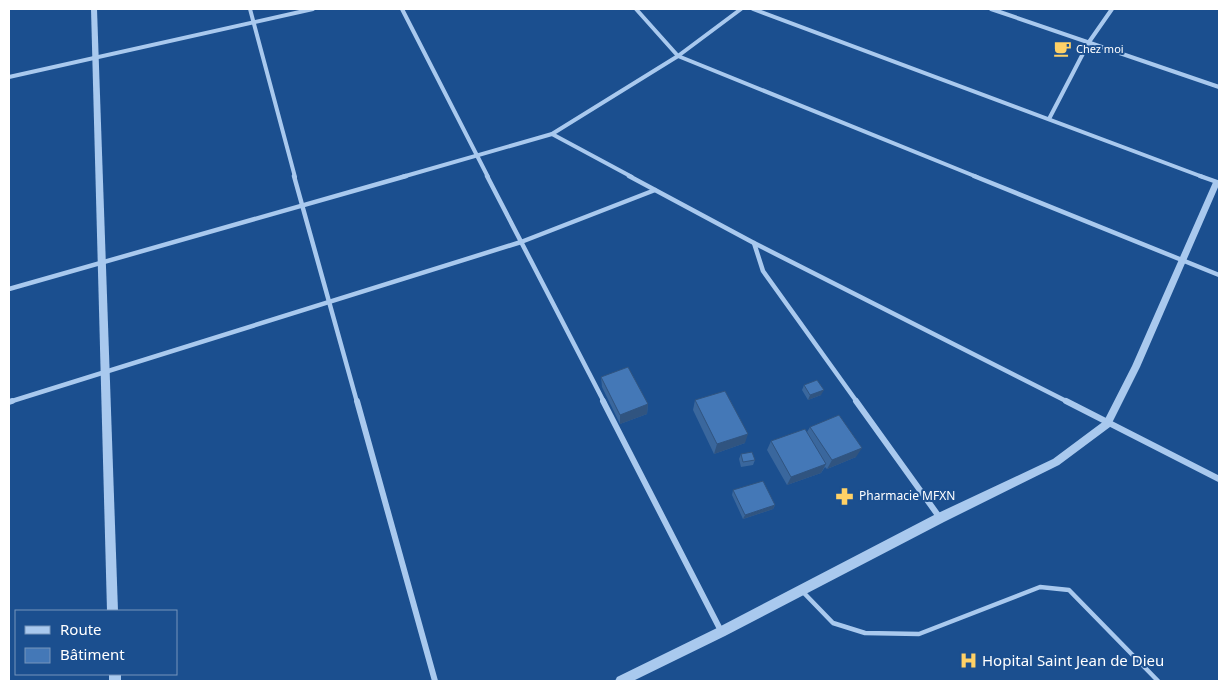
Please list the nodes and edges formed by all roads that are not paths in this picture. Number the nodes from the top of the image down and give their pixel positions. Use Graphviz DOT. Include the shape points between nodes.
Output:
graph roads {
  1 [pos="94,9"];
  2 [pos="250,9"];
  3 [pos="313,9"];
  4 [pos="402,9"];
  5 [pos="636,9"];
  6 [pos="741,9"];
  7 [pos="753,9"];
  8 [pos="991,9"];
  9 [pos="1112,9"];
  10 [pos="253,22"];
  11 [pos="1089,42"];
  12 [pos="678,56"];
  13 [pos="96,58"];
  14 [pos="9,77"];
  15 [pos="1219,87"];
  16 [pos="1049,119"];
  17 [pos="552,134"];
  18 [pos="477,155"];
  19 [pos="1218,183"];
  20 [pos="655,190"];
  21 [pos="302,205"];
  22 [pos="521,242"];
  23 [pos="754,243"];
  24 [pos="1182,259"];
  25 [pos="102,262"];
  26 [pos="1219,275"];
  27 [pos="9,289"];
  28 [pos="330,301"];
  29 [pos="105,371"];
  30 [pos="9,402"];
  31 [pos="1107,424"];
  32 [pos="1219,479"];
  33 [pos="940,518"];
  34 [pos="801,590"];
  35 [pos="113,610"];
  36 [pos="721,632"];
  37 [pos="435,681"];
  38 [pos="621,681"];
  39 [pos="1158,681"];
  1 -- 13 [label="street"];
  2 -- 10 [label="street"];
  3 -- 10 [label="street"];
  4 -- 18 [label="street"];
  5 -- 12 [label="street"];
  6 -- 12 [label="street"];
  7 -- 16 [label="street"];
  8 -- 11 [label="street"];
  9 -- 11 [label="street"];
  10 -- 13 [label="street"];
  10 -- 21 [label="street"];
  11 -- 15 [label="street"];
  11 -- 16 [label="street"];
  12 -- 17 [label="street"];
  12 -- 24 [label="street"];
  13 -- 14 [label="street"];
  13 -- 25 [label="street"];
  16 -- 19 [label="street"];
  17 -- 18 [label="street"];
  17 -- 20 [label="street"];
  18 -- 21 [label="street"];
  18 -- 22 [label="street"];
  19 -- 24 [label="street"];
  20 -- 22 [label="street"];
  20 -- 23 [label="street"];
  21 -- 25 [label="street"];
  21 -- 28 [label="street"];
  22 -- 28 [label="street"];
  22 -- 36 [label="street"];
  23 -- 31 [label="street"];
  23 -- 33 [label="street" via="763,271"];
  24 -- 26 [label="street"];
  24 -- 31 [label="street" via="1136,367"];
  25 -- 27 [label="street"];
  25 -- 29 [label="street"];
  28 -- 29 [label="street"];
  28 -- 37 [label="street"];
  29 -- 30 [label="street"];
  29 -- 35 [label="street"];
  31 -- 32 [label="street"];
  31 -- 33 [label="street" via="1056,462"];
  33 -- 34 [label="street"];
  34 -- 36 [label="street"];
  34 -- 39 [label="lane" via="833,623 865,633 919,634 1040,588 1069,590"];
  36 -- 38 [label="street"];
}
